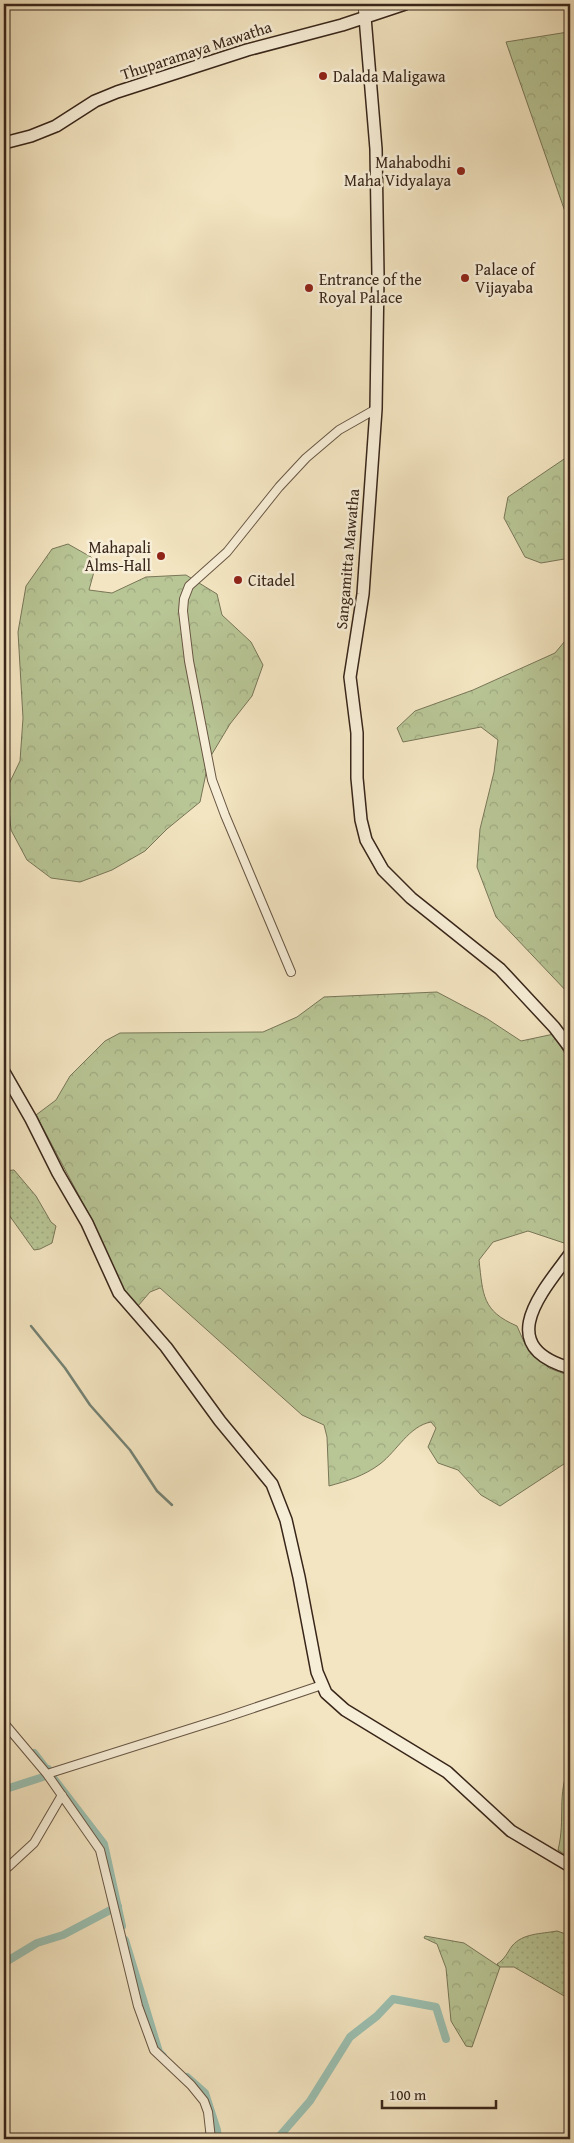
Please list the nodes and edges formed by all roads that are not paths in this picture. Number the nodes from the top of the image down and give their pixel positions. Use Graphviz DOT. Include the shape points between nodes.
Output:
graph roads {
  1 [pos="363,4"];
  2 [pos="405,4"];
  3 [pos="365,17"];
  4 [pos="4,143"];
  5 [pos="376,410"];
  6 [pos="291,972"];
  7 [pos="570,1048"];
  8 [pos="4,1072"];
  9 [pos="570,1254"];
  10 [pos="570,1368"];
  11 [pos="322,1685"];
  12 [pos="4,1722"];
  13 [pos="47,1774"];
  14 [pos="62,1795"];
  15 [pos="570,1866"];
  16 [pos="8,1867"];
  17 [pos="211,2139"];
  1 -- 3 [label="street"];
  2 -- 3 [label="main road, Thuparamaya Mawatha"];
  3 -- 4 [label="main road, Thuparamaya Mawatha" via="247,50 117,92 86,106 56,126"];
  3 -- 5 [label="main road, Sangamitta Mawatha" via="378,219"];
  5 -- 6 [label="street" via="339,430 306,458 227,552 189,586 184,598 189,661 212,780"];
  5 -- 7 [label="main road, Sangamitta Mawatha" via="363,594 350,677 357,733 360,812 366,840 378,863 398,886 500,969"];
  8 -- 11 [label="main road" via="87,1223 119,1293 166,1347 220,1421 272,1484 286,1520 316,1672"];
  9 -- 10 [label="main road" via="539,1296 529,1324 531,1338 539,1351"];
  11 -- 13 [label="street"];
  11 -- 15 [label="main road" via="344,1710 436,1764 460,1782 511,1831"];
  12 -- 13 [label="street"];
  13 -- 14 [label="street"];
  14 -- 16 [label="street" via="34,1843"];
  14 -- 17 [label="street" via="100,1850 138,2006 154,2050 204,2101"];
}
